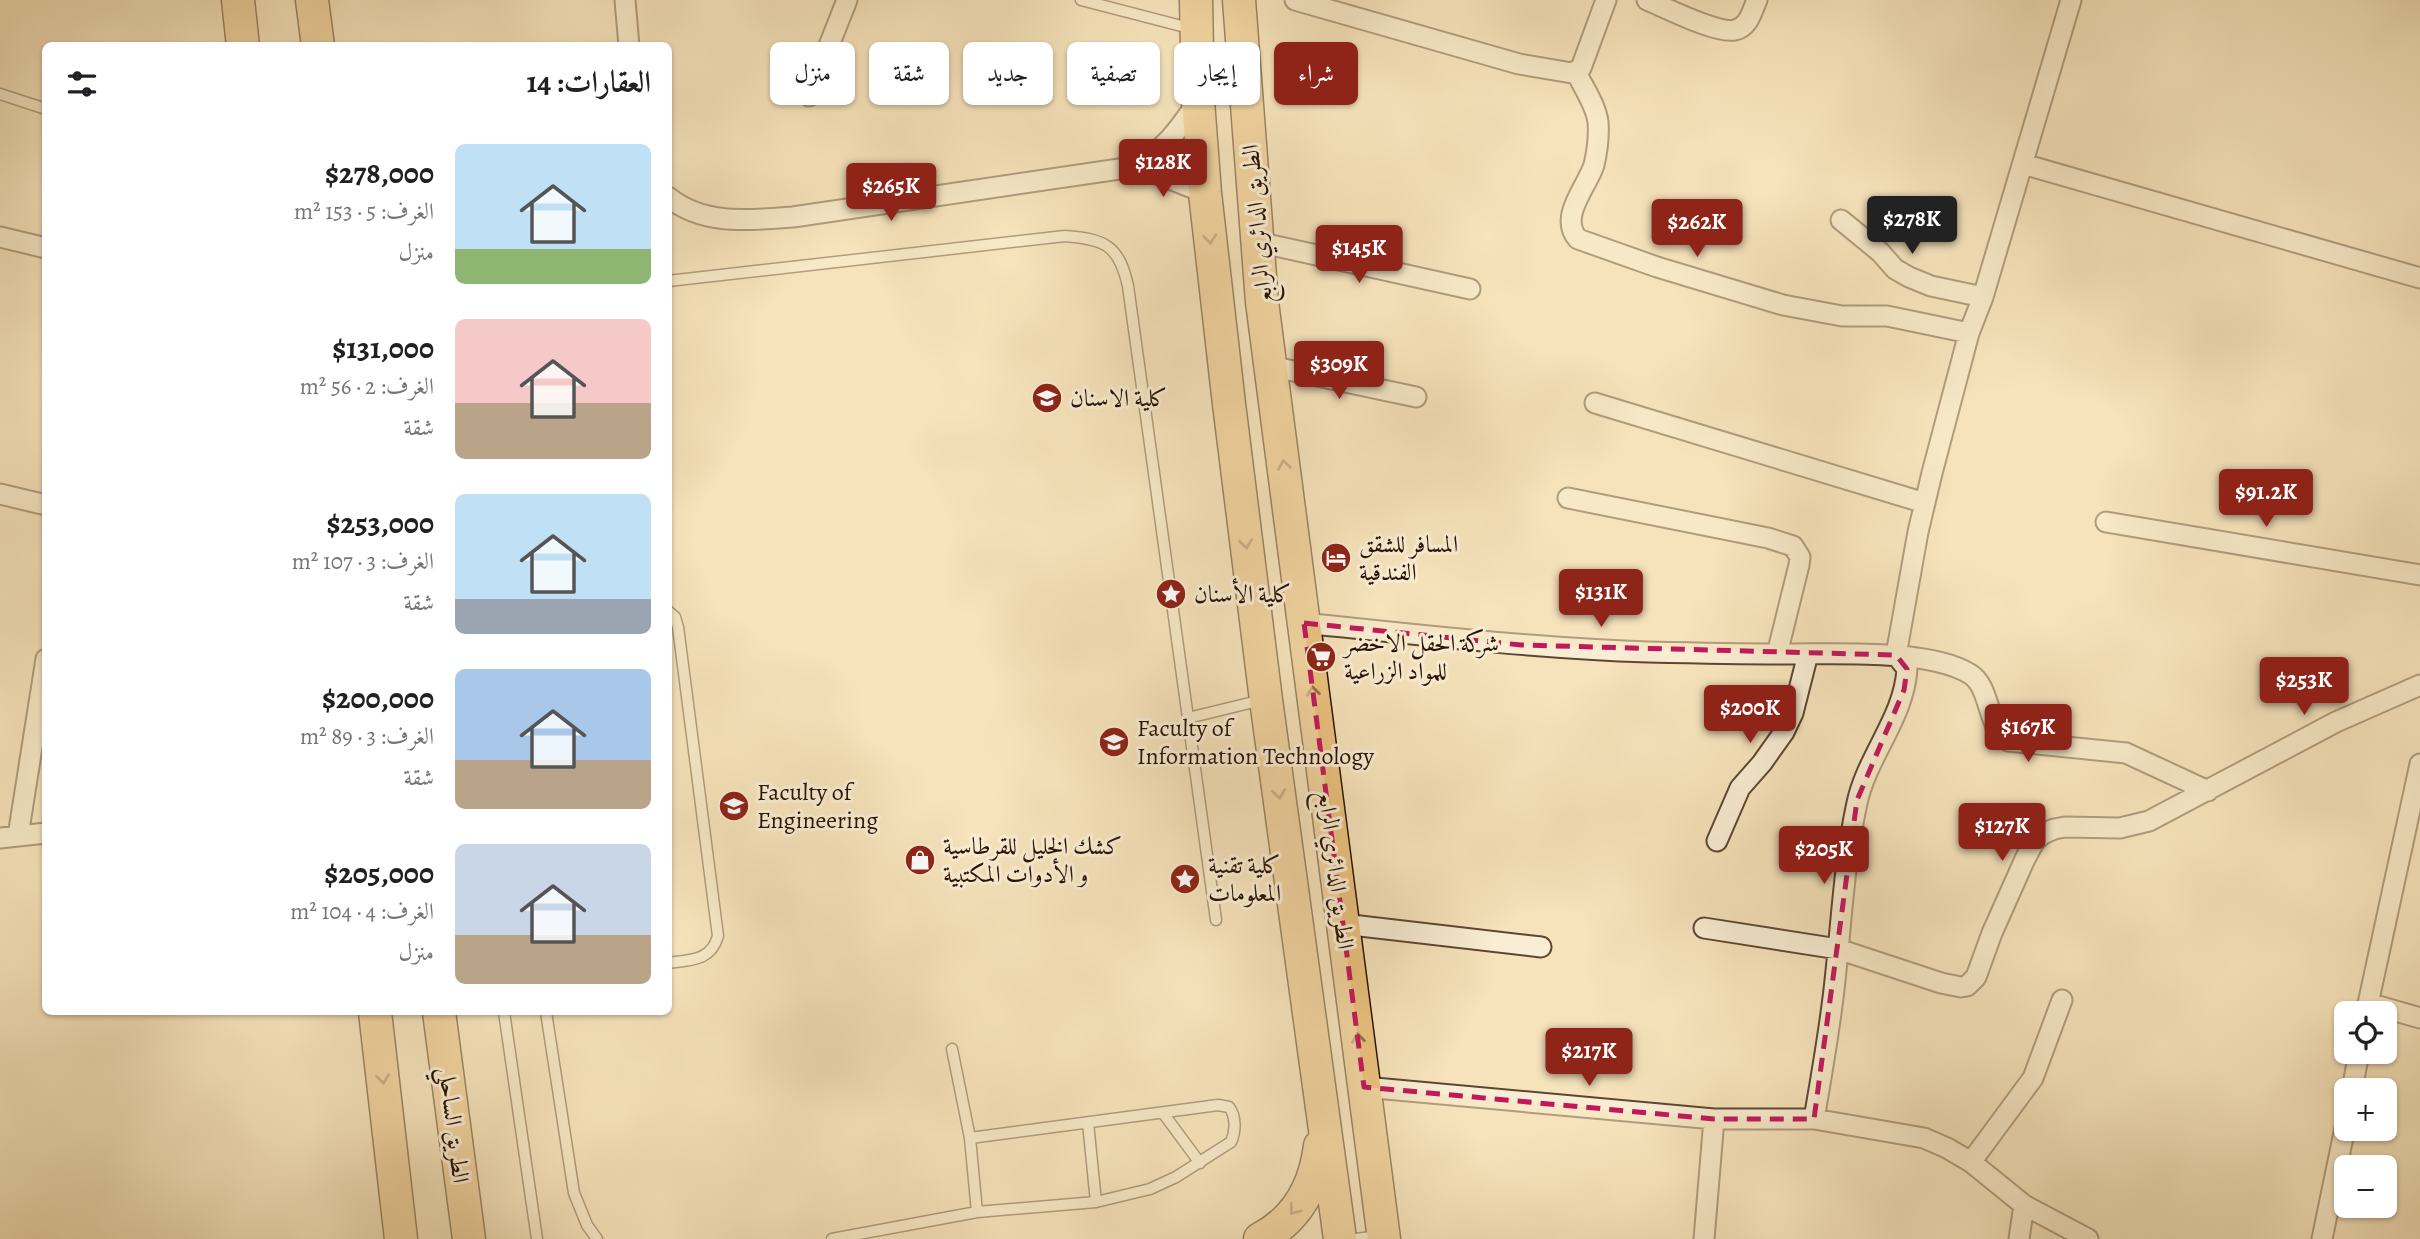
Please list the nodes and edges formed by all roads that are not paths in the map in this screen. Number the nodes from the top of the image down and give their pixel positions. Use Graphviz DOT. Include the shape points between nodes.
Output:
graph roads {
  1 [pos="238,0"];
  2 [pos="312,0"];
  3 [pos="625,0"];
  4 [pos="846,0"];
  5 [pos="1081,0"];
  6 [pos="1239,0"];
  7 [pos="1295,0"];
  8 [pos="1606,0"];
  9 [pos="1647,0"];
  10 [pos="1757,0"];
  11 [pos="2071,0"];
  12 [pos="1196,15"];
  13 [pos="243,42"];
  14 [pos="317,42"];
  15 [pos="629,42"];
  16 [pos="830,42"];
  17 [pos="1197,42"];
  18 [pos="1576,72"];
  19 [pos="0,94"];
  20 [pos="1195,105"];
  21 [pos="1198,105"];
  22 [pos="42,107"];
  23 [pos="2023,164"];
  24 [pos="1133,167"];
  25 [pos="1205,193"];
  26 [pos="676,206"];
  27 [pos="1841,220"];
  28 [pos="0,237"];
  29 [pos="1258,242"];
  30 [pos="42,246"];
  31 [pos="2420,278"];
  32 [pos="672,281"];
  33 [pos="1470,289"];
  34 [pos="1983,297"];
  35 [pos="1969,333"];
  36 [pos="1270,366"];
  37 [pos="1416,397"];
  38 [pos="1595,403"];
  39 [pos="0,494"];
  40 [pos="1569,498"];
  41 [pos="1925,503"];
  42 [pos="42,504"];
  43 [pos="2106,522"];
  44 [pos="2420,575"];
  45 [pos="672,614"];
  46 [pos="1304,623"];
  47 [pos="1777,654"];
  48 [pos="1808,654"];
  49 [pos="1896,655"];
  50 [pos="42,678"];
  51 [pos="2420,685"];
  52 [pos="1266,699"];
  53 [pos="1188,718"];
  54 [pos="2420,764"];
  55 [pos="2208,791"];
  56 [pos="42,833"];
  57 [pos="9,837"];
  58 [pos="1717,841"];
  59 [pos="1216,920"];
  60 [pos="1343,924"];
  61 [pos="1704,928"];
  62 [pos="1541,947"];
  63 [pos="1838,949"];
  64 [pos="672,962"];
  65 [pos="2062,1000"];
  66 [pos="2369,1001"];
  67 [pos="2397,1014"];
  68 [pos="375,1015"];
  69 [pos="439,1015"];
  70 [pos="504,1015"];
  71 [pos="546,1015"];
  72 [pos="2420,1018"];
  73 [pos="951,1049"];
  74 [pos="1364,1087"];
  75 [pos="1164,1113"];
  76 [pos="1714,1119"];
  77 [pos="1814,1119"];
  78 [pos="1088,1122"];
  79 [pos="1323,1124"];
  80 [pos="970,1138"];
  81 [pos="2342,1141"];
  82 [pos="1971,1162"];
  83 [pos="1200,1163"];
  84 [pos="1096,1202"];
  85 [pos="2024,1205"];
  86 [pos="977,1212"];
  87 [pos="1375,1238"];
  88 [pos="401,1239"];
  89 [pos="469,1239"];
  90 [pos="537,1239"];
  91 [pos="597,1239"];
  92 [pos="832,1239"];
  93 [pos="1260,1239"];
  94 [pos="1340,1239"];
  95 [pos="1704,1239"];
  96 [pos="2018,1239"];
  97 [pos="2088,1239"];
  98 [pos="2322,1239"];
  1 -- 13 [label="main road"];
  2 -- 14 [label="main road"];
  3 -- 15 [label="street"];
  4 -- 16 [label="street"];
  5 -- 12 [label="lane"];
  6 -- 29 [label="main road, الطريق الدائري الرابع"];
  7 -- 18 [label="street" via="1519,64"];
  8 -- 18 [label="street"];
  9 -- 10 [label="street" via="1713,27 1736,30 1748,23"];
  11 -- 23 [label="street"];
  12 -- 17 [label="main road, الطريق الدائري الرابع"];
  18 -- 35 [label="street" via="1598,118 1594,165 1570,222 1578,239 1783,306 1842,316 1887,316"];
  19 -- 22 [label="lane"];
  20 -- 24 [label="street" via="1169,141"];
  21 -- 25 [label="main road, الطريق الدائري الرابع"];
  23 -- 31 [label="street"];
  23 -- 34 [label="street"];
  24 -- 25 [label="street"];
  24 -- 26 [label="street" via="793,217 738,220"];
  25 -- 52 [label="main road, الطريق الدائري الرابع, one-way"];
  27 -- 34 [label="street" via="1895,270 1931,286"];
  28 -- 30 [label="street"];
  29 -- 33 [label="street"];
  29 -- 36 [label="main road, الطريق الدائري الرابع"];
  32 -- 53 [label="lane" via="1065,236 1083,237 1115,251 1128,286"];
  34 -- 35 [label="street"];
  35 -- 41 [label="street"];
  36 -- 37 [label="street"];
  46 -- 36 [label="main road, الطريق الدائري الرابع, one-way"];
  38 -- 41 [label="street"];
  39 -- 42 [label="street"];
  40 -- 47 [label="street" via="1793,546 1799,565"];
  41 -- 49 [label="street"];
  43 -- 44 [label="street"];
  45 -- 64 [label="lane" via="678,627 718,936 706,956"];
  46 -- 47 [label="street" via="1521,645"];
  60 -- 46 [label="main road, الطريق الدائري الرابع, one-way"];
  47 -- 48 [label="street"];
  48 -- 49 [label="street"];
  48 -- 58 [label="street" via="1784,732 1740,788"];
  49 -- 55 [label="street" via="1950,665 1972,675 1994,726 2008,741 2126,753"];
  49 -- 63 [label="street" via="1907,669 1905,690 1861,784"];
  50 -- 57 [label="street"];
  51 -- 55 [label="street" via="2336,722"];
  52 -- 53 [label="lane"];
  52 -- 79 [label="main road, الطريق الدائري الرابع, one-way"];
  53 -- 59 [label="lane"];
  54 -- 66 [label="street"];
  55 -- 63 [label="street" via="2135,826 2103,830 2066,827 2043,834 2025,859 1976,977 1967,986 1941,983"];
  56 -- 57 [label="street"];
  60 -- 62 [label="street"];
  74 -- 60 [label="main road, الطريق الدائري الرابع, one-way"];
  61 -- 63 [label="street"];
  63 -- 77 [label="street"];
  65 -- 82 [label="street" via="2033,1078"];
  67 -- 72 [label="street"];
  68 -- 88 [label="main road, one-way"];
  69 -- 89 [label="main road, الطريق الساحلي"];
  70 -- 90 [label="lane"];
  71 -- 91 [label="lane" via="574,1193"];
  73 -- 80 [label="lane"];
  74 -- 76 [label="street"];
  74 -- 87 [label="main road, الطريق الدائري الرابع"];
  75 -- 78 [label="lane"];
  75 -- 83 [label="lane"];
  75 -- 83 [label="lane" via="1218,1105 1232,1110 1231,1142"];
  76 -- 77 [label="street"];
  76 -- 95 [label="street"];
  77 -- 82 [label="street" via="1924,1138"];
  78 -- 80 [label="lane"];
  78 -- 84 [label="lane"];
  79 -- 93 [label="main road, one-way" via="1317,1168 1308,1192 1275,1231"];
  79 -- 94 [label="main road, الطريق الدائري الرابع"];
  80 -- 86 [label="lane"];
  81 -- 98 [label="street"];
  82 -- 85 [label="street"];
  83 -- 84 [label="lane" via="1150,1189"];
  84 -- 86 [label="lane"];
  85 -- 96 [label="street"];
  85 -- 97 [label="street"];
  86 -- 92 [label="lane"];
}
